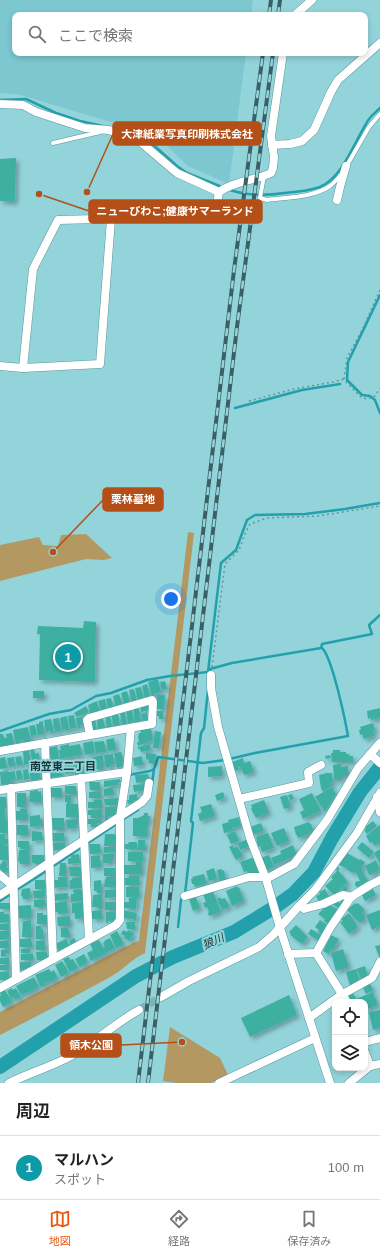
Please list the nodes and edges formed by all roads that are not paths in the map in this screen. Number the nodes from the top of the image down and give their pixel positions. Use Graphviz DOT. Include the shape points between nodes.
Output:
graph roads {
  1 [pos="312,0"];
  2 [pos="298,12"];
  3 [pos="380,43"];
  4 [pos="368,54"];
  5 [pos="283,56"];
  6 [pos="365,56"];
  7 [pos="0,104"];
  8 [pos="380,114"];
  9 [pos="108,130"];
  10 [pos="53,143"];
  11 [pos="272,145"];
  12 [pos="346,166"];
  13 [pos="264,176"];
  14 [pos="222,190"];
  15 [pos="337,200"];
  16 [pos="111,219"];
  17 [pos="0,366"];
  18 [pos="23,368"];
  19 [pos="211,675"];
  20 [pos="131,728"];
  21 [pos="90,735"];
  22 [pos="45,743"];
  23 [pos="380,743"];
  24 [pos="0,752"];
  25 [pos="371,755"];
  26 [pos="380,763"];
  27 [pos="321,765"];
  28 [pos="127,772"];
  29 [pos="81,778"];
  30 [pos="46,783"];
  31 [pos="149,783"];
  32 [pos="11,788"];
  33 [pos="0,790"];
  34 [pos="379,795"];
  35 [pos="239,799"];
  36 [pos="380,812"];
  37 [pos="120,817"];
  38 [pos="84,840"];
  39 [pos="49,863"];
  40 [pos="0,875"];
  41 [pos="265,878"];
  42 [pos="380,880"];
  43 [pos="13,886"];
  44 [pos="0,895"];
  45 [pos="185,896"];
  46 [pos="351,897"];
  47 [pos="300,905"];
  48 [pos="280,928"];
  49 [pos="89,939"];
  50 [pos="316,953"];
  51 [pos="288,954"];
  52 [pos="53,959"];
  53 [pos="380,962"];
  54 [pos="16,979"];
  55 [pos="0,988"];
  56 [pos="341,995"];
  57 [pos="161,997"];
  58 [pos="344,999"];
  59 [pos="139,1010"];
  60 [pos="309,1018"];
  61 [pos="315,1038"];
  62 [pos="380,1038"];
  63 [pos="368,1041"];
  64 [pos="368,1060"];
  65 [pos="380,1064"];
  66 [pos="370,1066"];
  67 [pos="9,1083"];
  68 [pos="219,1083"];
  69 [pos="330,1083"];
  70 [pos="349,1083"];
  1 -- 2 [label="street"];
  3 -- 4 [label="street"];
  5 -- 11 [label="street" via="271,136"];
  6 -- 11 [label="street" via="338,80 314,130 302,141"];
  7 -- 9 [label="street" via="23,104 36,112 85,128"];
  8 -- 12 [label="lane" via="369,127"];
  9 -- 10 [label="lane"];
  9 -- 14 [label="street" via="131,135 177,173"];
  11 -- 13 [label="street" via="273,168 271,173"];
  12 -- 13 [label="lane" via="331,185 318,192 266,200 260,198"];
  12 -- 15 [label="street"];
  13 -- 14 [label="street"];
  14 -- 16 [label="street" via="215,216"];
  16 -- 18 [label="street" via="58,220 33,269"];
  16 -- 18 [label="street" via="100,364"];
  17 -- 18 [label="street"];
  19 -- 35 [label="street" via="218,727"];
  20 -- 21 [label="street"];
  20 -- 21 [label="street" via="152,724 152,700 89,718 87,720"];
  20 -- 28 [label="street"];
  21 -- 22 [label="street"];
  22 -- 24 [label="street"];
  22 -- 30 [label="street"];
  23 -- 25 [label="street"];
  25 -- 26 [label="street"];
  25 -- 41 [label="street" via="358,768 327,820 294,864"];
  27 -- 35 [label="street" via="308,772 309,783"];
  28 -- 29 [label="street"];
  28 -- 37 [label="street"];
  29 -- 30 [label="street"];
  29 -- 38 [label="street"];
  30 -- 32 [label="street"];
  30 -- 39 [label="street"];
  31 -- 37 [label="street" via="145,800"];
  32 -- 33 [label="street"];
  32 -- 43 [label="street"];
  34 -- 36 [label="street"];
  34 -- 47 [label="street" via="357,833 315,890"];
  35 -- 41 [label="street"];
  37 -- 38 [label="street"];
  37 -- 49 [label="street" via="120,920 116,925"];
  38 -- 39 [label="street"];
  38 -- 49 [label="street"];
  39 -- 43 [label="street"];
  39 -- 52 [label="street"];
  40 -- 43 [label="street"];
  41 -- 45 [label="street" via="249,877"];
  41 -- 48 [label="street"];
  42 -- 46 [label="street"];
  43 -- 44 [label="street"];
  43 -- 54 [label="street"];
  46 -- 47 [label="street" via="343,895 304,909"];
  46 -- 50 [label="street"];
  47 -- 48 [label="street"];
  48 -- 51 [label="street"];
  48 -- 57 [label="street" via="259,947"];
  49 -- 52 [label="street"];
  50 -- 51 [label="street"];
  50 -- 56 [label="street"];
  51 -- 60 [label="street"];
  52 -- 54 [label="street"];
  53 -- 56 [label="street" via="372,978"];
  54 -- 55 [label="street"];
  56 -- 58 [label="street"];
  56 -- 60 [label="street"];
  59 -- 67 [label="street" via="65,1059"];
  60 -- 61 [label="street"];
  61 -- 68 [label="street"];
  61 -- 69 [label="street"];
  62 -- 63 [label="street"];
  64 -- 66 [label="street"];
  65 -- 66 [label="street"];
  66 -- 70 [label="street"];
}
